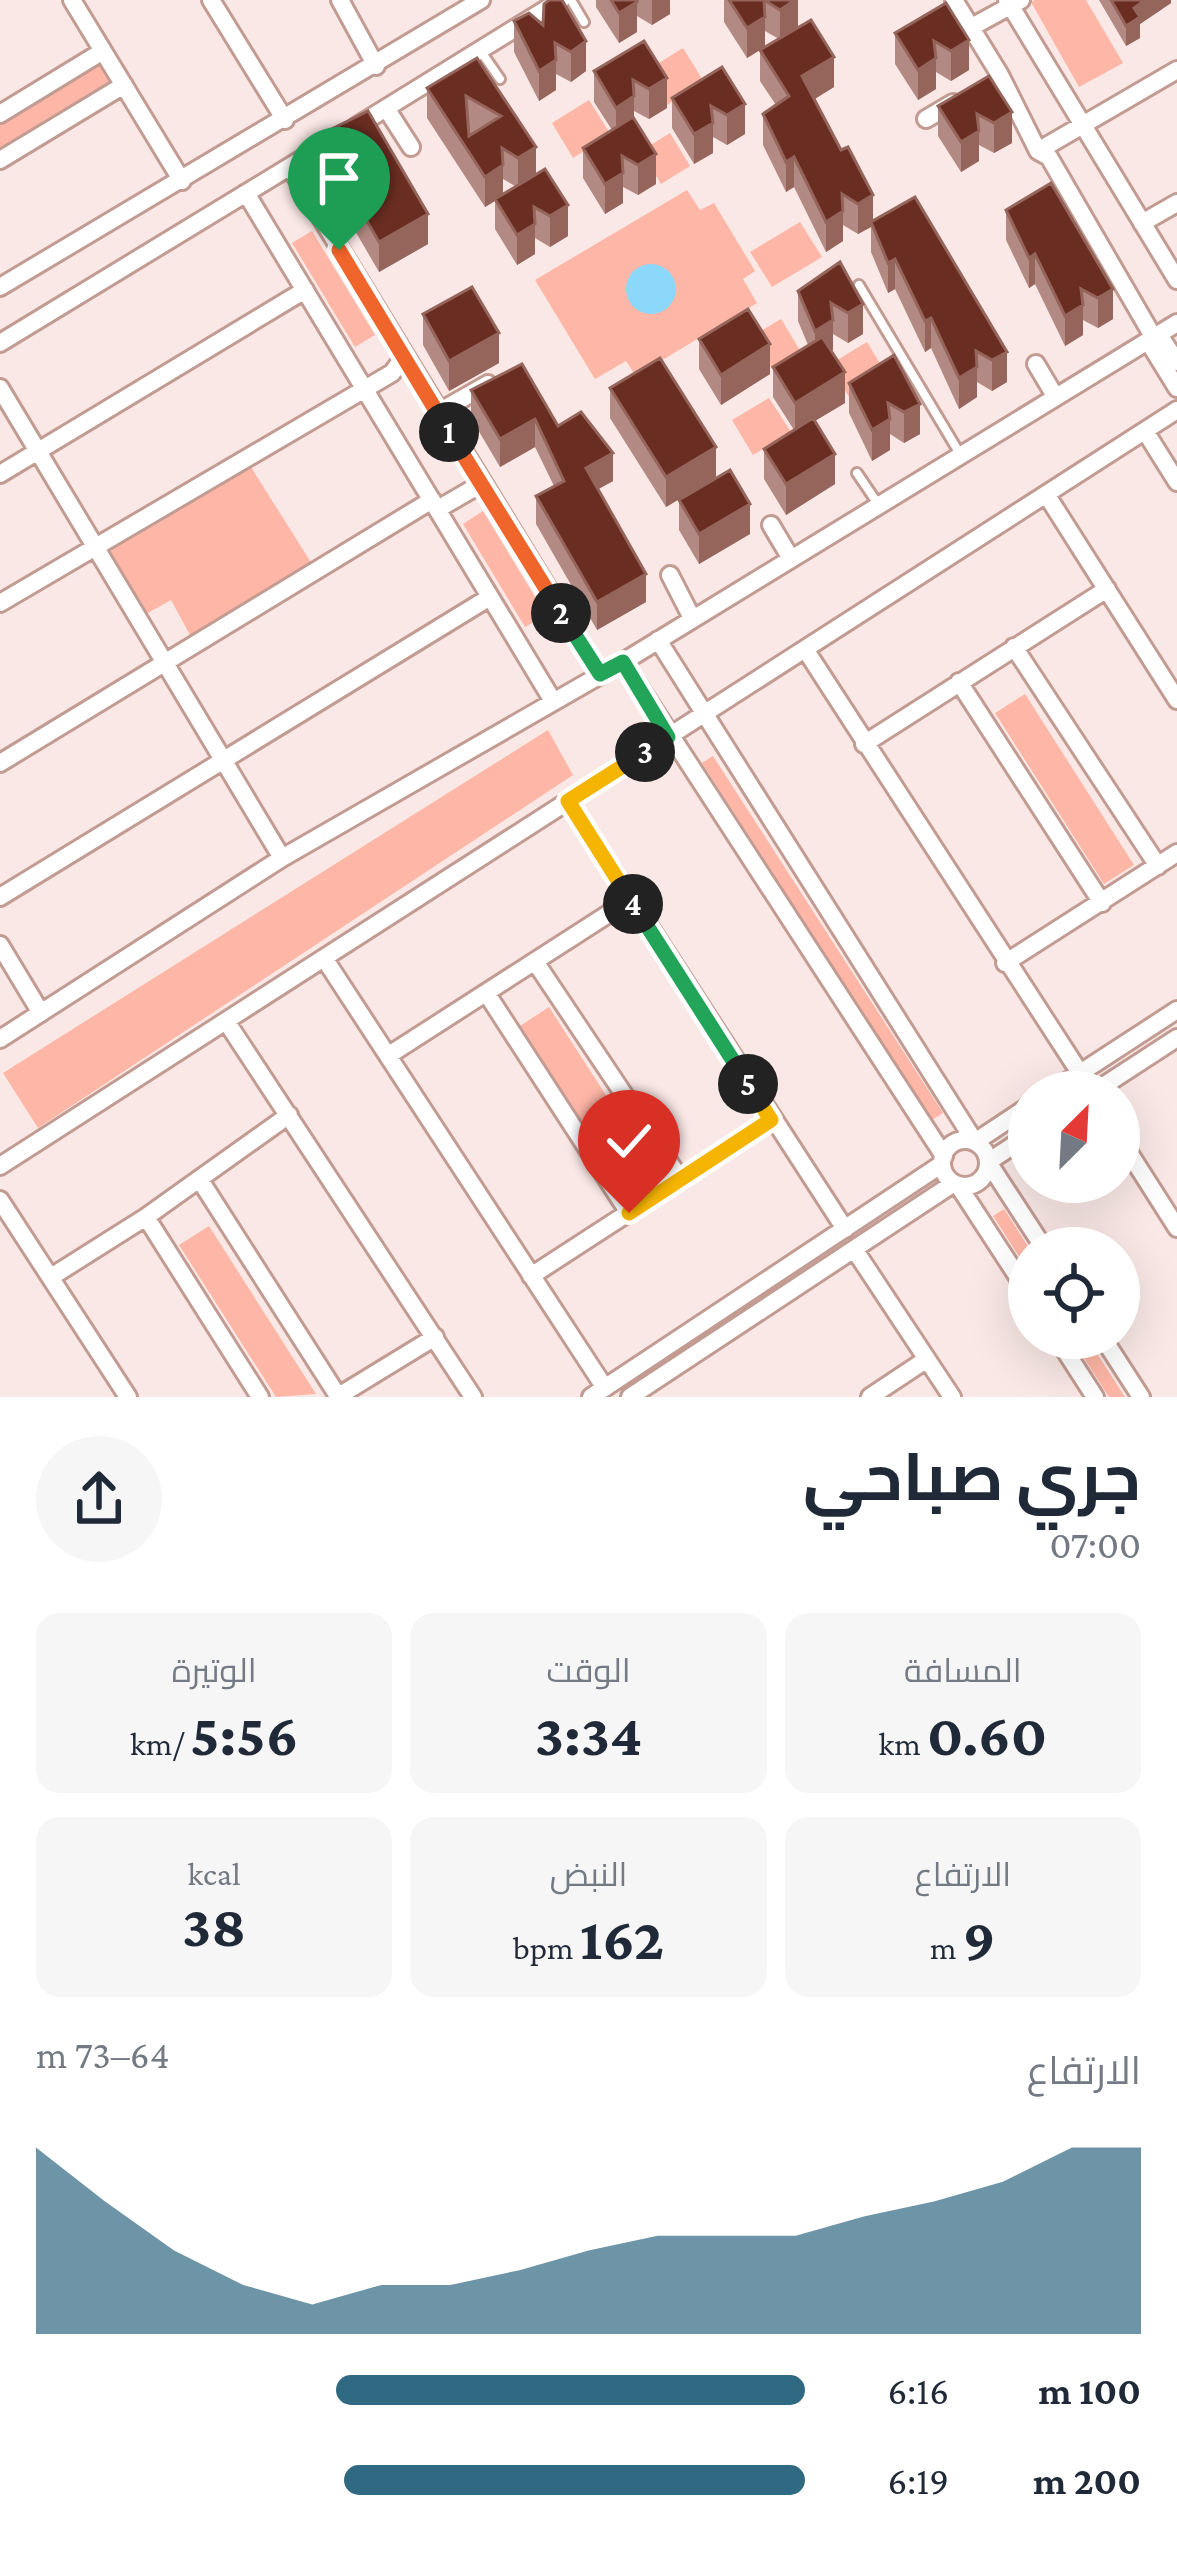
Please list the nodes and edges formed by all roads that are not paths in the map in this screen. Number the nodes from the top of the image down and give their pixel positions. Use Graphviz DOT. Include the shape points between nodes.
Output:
graph roads {
  1 [pos="72,0"];
  2 [pos="211,0"];
  3 [pos="340,0"];
  4 [pos="481,0"];
  5 [pos="560,0"];
  6 [pos="572,0"];
  7 [pos="953,0"];
  8 [pos="1013,2"];
  9 [pos="584,22"];
  10 [pos="968,29"];
  11 [pos="103,51"];
  12 [pos="482,53"];
  13 [pos="376,66"];
  14 [pos="1177,70"];
  15 [pos="1000,75"];
  16 [pos="500,79"];
  17 [pos="124,85"];
  18 [pos="982,86"];
  19 [pos="963,97"];
  20 [pos="386,108"];
  21 [pos="0,114"];
  22 [pos="926,118"];
  23 [pos="285,120"];
  24 [pos="1084,124"];
  25 [pos="411,147"];
  26 [pos="1038,151"];
  27 [pos="0,160"];
  28 [pos="290,166"];
  29 [pos="182,181"];
  30 [pos="246,193"];
  31 [pos="1177,203"];
  32 [pos="1142,223"];
  33 [pos="1177,280"];
  34 [pos="859,286"];
  35 [pos="0,287"];
  36 [pos="305,290"];
  37 [pos="1177,322"];
  38 [pos="1154,338"];
  39 [pos="0,343"];
  40 [pos="404,357"];
  41 [pos="1177,362"];
  42 [pos="1036,364"];
  43 [pos="509,372"];
  44 [pos="0,388"];
  45 [pos="365,388"];
  46 [pos="1177,388"];
  47 [pos="1055,396"];
  48 [pos="1177,410"];
  49 [pos="437,413"];
  50 [pos="1145,431"];
  51 [pos="38,452"];
  52 [pos="961,455"];
  53 [pos="856,473"];
  54 [pos="0,474"];
  55 [pos="1177,482"];
  56 [pos="481,484"];
  57 [pos="1046,494"];
  58 [pos="435,504"];
  59 [pos="879,506"];
  60 [pos="771,525"];
  61 [pos="97,548"];
  62 [pos="790,557"];
  63 [pos="670,575"];
  64 [pos="1107,590"];
  65 [pos="490,597"];
  66 [pos="0,603"];
  67 [pos="691,616"];
  68 [pos="658,640"];
  69 [pos="1014,647"];
  70 [pos="805,649"];
  71 [pos="623,662"];
  72 [pos="166,666"];
  73 [pos="600,674"];
  74 [pos="959,682"];
  75 [pos="1177,700"];
  76 [pos="553,701"];
  77 [pos="702,715"];
  78 [pos="668,737"];
  79 [pos="864,744"];
  80 [pos="223,760"];
  81 [pos="0,763"];
  82 [pos="568,801"];
  83 [pos="1177,853"];
  84 [pos="282,858"];
  85 [pos="1158,866"];
  86 [pos="0,897"];
  87 [pos="630,900"];
  88 [pos="1102,903"];
  89 [pos="0,945"];
  90 [pos="324,958"];
  91 [pos="536,963"];
  92 [pos="1005,963"];
  93 [pos="487,994"];
  94 [pos="1177,1010"];
  95 [pos="40,1013"];
  96 [pos="226,1021"];
  97 [pos="1177,1038"];
  98 [pos="0,1039"];
  99 [pos="389,1055"];
  100 [pos="1079,1071"];
  101 [pos="1083,1071"];
  102 [pos="1126,1071"];
  103 [pos="289,1115"];
  104 [pos="771,1120"];
  105 [pos="1008,1120"];
  106 [pos="974,1142"];
  107 [pos="1008,1149"];
  108 [pos="943,1160"];
  109 [pos="988,1162"];
  110 [pos="1140,1164"];
  111 [pos="0,1166"];
  112 [pos="200,1180"];
  113 [pos="681,1180"];
  114 [pos="956,1184"];
  115 [pos="0,1200"];
  116 [pos="1170,1202"];
  117 [pos="629,1213"];
  118 [pos="146,1217"];
  119 [pos="1030,1227"];
  120 [pos="845,1228"];
  121 [pos="1177,1228"];
  122 [pos="854,1249"];
  123 [pos="1008,1262"];
  124 [pos="51,1276"];
  125 [pos="531,1276"];
  126 [pos="435,1337"];
  127 [pos="928,1359"];
  128 [pos="1071,1359"];
  129 [pos="1117,1359"];
  130 [pos="598,1392"];
  131 [pos="128,1397"];
  132 [pos="260,1397"];
  133 [pos="338,1397"];
  134 [pos="473,1397"];
  135 [pos="631,1397"];
  136 [pos="870,1397"];
  137 [pos="952,1397"];
  138 [pos="1095,1397"];
  139 [pos="1142,1397"];
  1 -- 11 [label="street"];
  2 -- 23 [label="street"];
  3 -- 13 [label="street"];
  4 -- 13 [label="street"];
  5 -- 12 [label="street"];
  6 -- 9 [label="lane"];
  7 -- 10 [label="street"];
  8 -- 10 [label="street"];
  8 -- 24 [label="street"];
  10 -- 15 [label="street"];
  11 -- 17 [label="street"];
  11 -- 21 [label="street"];
  12 -- 16 [label="lane"];
  12 -- 20 [label="street"];
  13 -- 23 [label="street"];
  14 -- 24 [label="street"];
  15 -- 18 [label="street"];
  15 -- 26 [label="street"];
  17 -- 27 [label="street"];
  17 -- 29 [label="street"];
  19 -- 22 [label="street"];
  20 -- 25 [label="street"];
  20 -- 28 [label="street"];
  23 -- 29 [label="street"];
  24 -- 26 [label="street"];
  24 -- 32 [label="street"];
  26 -- 38 [label="street" via="1049,157"];
  28 -- 30 [label="street"];
  28 -- 40 [label="street"];
  29 -- 35 [label="street"];
  30 -- 36 [label="street"];
  30 -- 39 [label="street"];
  31 -- 32 [label="street"];
  32 -- 33 [label="street"];
  34 -- 52 [label="lane"];
  36 -- 45 [label="street"];
  36 -- 51 [label="street"];
  37 -- 38 [label="street"];
  38 -- 41 [label="street"];
  38 -- 46 [label="street"];
  38 -- 47 [label="street"];
  40 -- 45 [label="street"];
  40 -- 49 [label="street"];
  42 -- 47 [label="street"];
  43 -- 49 [label="street"];
  44 -- 51 [label="street"];
  45 -- 58 [label="street"];
  45 -- 61 [label="street"];
  47 -- 52 [label="street"];
  48 -- 50 [label="street"];
  49 -- 56 [label="street"];
  50 -- 55 [label="street"];
  50 -- 57 [label="street"];
  51 -- 54 [label="street"];
  51 -- 61 [label="street"];
  52 -- 59 [label="street"];
  53 -- 59 [label="lane"];
  56 -- 58 [label="street"];
  56 -- 73 [label="street"];
  57 -- 64 [label="street"];
  57 -- 70 [label="street"];
  58 -- 65 [label="street"];
  58 -- 72 [label="street"];
  59 -- 62 [label="street"];
  60 -- 62 [label="street"];
  61 -- 66 [label="street"];
  61 -- 72 [label="street"];
  62 -- 67 [label="street"];
  63 -- 67 [label="street"];
  64 -- 69 [label="street"];
  64 -- 75 [label="street"];
  65 -- 76 [label="street"];
  65 -- 80 [label="street"];
  67 -- 68 [label="street"];
  68 -- 71 [label="street"];
  68 -- 77 [label="street"];
  69 -- 74 [label="street"];
  69 -- 85 [label="street"];
  70 -- 77 [label="street"];
  70 -- 79 [label="street"];
  71 -- 73 [label="street"];
  71 -- 78 [label="street"];
  72 -- 80 [label="street"];
  72 -- 81 [label="street"];
  73 -- 76 [label="street"];
  74 -- 79 [label="street"];
  74 -- 88 [label="street"];
  76 -- 84 [label="street"];
  77 -- 78 [label="street"];
  77 -- 106 [label="street"];
  78 -- 82 [label="street"];
  78 -- 108 [label="street"];
  79 -- 92 [label="street"];
  80 -- 84 [label="street"];
  80 -- 86 [label="street"];
  82 -- 87 [label="street"];
  82 -- 90 [label="street"];
  83 -- 85 [label="street"];
  84 -- 95 [label="street"];
  85 -- 88 [label="street"];
  87 -- 91 [label="street"];
  87 -- 104 [label="street"];
  88 -- 92 [label="street"];
  89 -- 95 [label="street"];
  90 -- 96 [label="street"];
  90 -- 99 [label="street"];
  91 -- 93 [label="street"];
  91 -- 113 [label="street"];
  92 -- 100 [label="street"];
  93 -- 99 [label="street"];
  93 -- 117 [label="street"];
  94 -- 101 [label="street"];
  95 -- 98 [label="street"];
  96 -- 103 [label="street"];
  96 -- 111 [label="street"];
  97 -- 102 [label="street"];
  99 -- 125 [label="street"];
  103 -- 112 [label="street"];
  103 -- 126 [label="street"];
  104 -- 113 [label="street"];
  104 -- 120 [label="street"];
  105 -- 106 [label="street"];
  106 -- 108 [label="street" via="958,1142"];
  106 -- 109 [label="street"];
  107 -- 109 [label="street"];
  108 -- 114 [label="street"];
  108 -- 120 [label="street"];
  109 -- 114 [label="street" via="979,1181"];
  109 -- 119 [label="street"];
  110 -- 116 [label="street"];
  112 -- 118 [label="street"];
  112 -- 133 [label="street"];
  113 -- 117 [label="street"];
  114 -- 122 [label="street"];
  114 -- 123 [label="street"];
  115 -- 124 [label="street"];
  116 -- 121 [label="street"];
  117 -- 125 [label="street"];
  118 -- 124 [label="street"];
  118 -- 132 [label="street"];
  120 -- 130 [label="street"];
  122 -- 127 [label="street"];
  122 -- 135 [label="street"];
  124 -- 131 [label="street"];
  125 -- 130 [label="street"];
  126 -- 133 [label="street"];
  126 -- 134 [label="street"];
  127 -- 136 [label="street"];
  127 -- 137 [label="street"];
  128 -- 138 [label="street"];
  129 -- 139 [label="street"];
}
